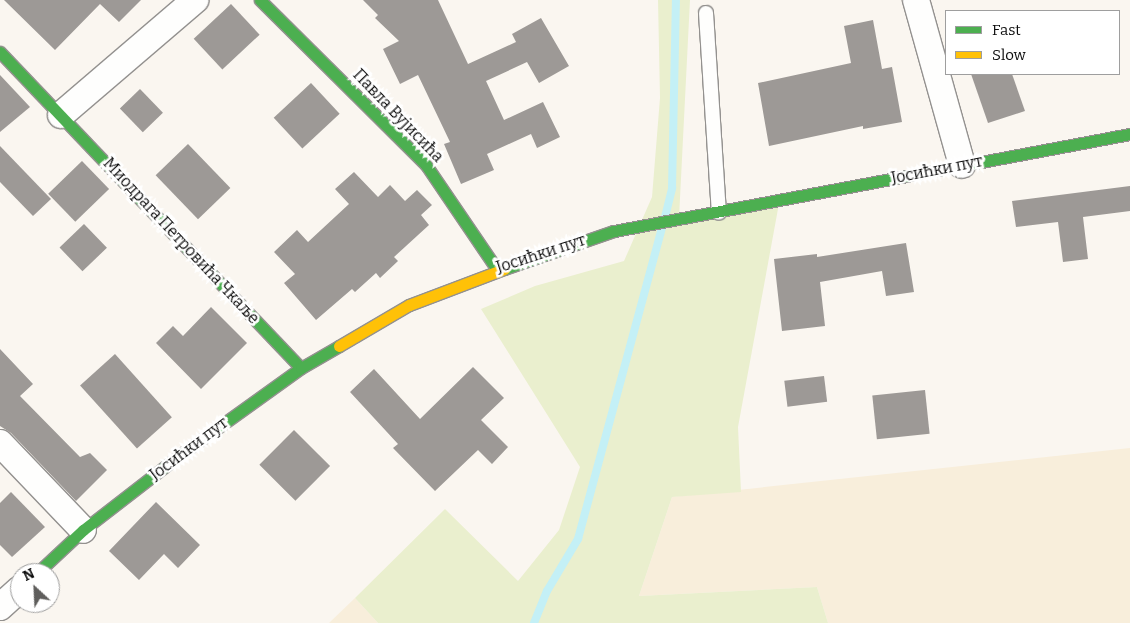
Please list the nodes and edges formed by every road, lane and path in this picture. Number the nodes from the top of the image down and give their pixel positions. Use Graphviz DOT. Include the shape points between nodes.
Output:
graph roads {
  1 [pos="195,0"];
  2 [pos="260,0"];
  3 [pos="916,0"];
  4 [pos="706,13"];
  5 [pos="0,52"];
  6 [pos="61,114"];
  7 [pos="1130,134"];
  8 [pos="962,166"];
  9 [pos="719,213"];
  10 [pos="496,268"];
  11 [pos="301,368"];
  12 [pos="0,442"];
  13 [pos="83,530"];
  14 [pos="48,563"];
  15 [pos="10,598"];
  16 [pos="0,608"];
  1 -- 6 [label="street"];
  2 -- 10 [label="street, Павла Вујисића" via="426,165"];
  3 -- 8 [label="street"];
  4 -- 9 [label="lane"];
  5 -- 6 [label="street, Миодрага Петровића Чкаље"];
  6 -- 11 [label="street, Миодрага Петровића Чкаље"];
  7 -- 8 [label="street, Јосићки пут"];
  8 -- 9 [label="street, Јосићки пут"];
  9 -- 10 [label="street, Јосићки пут" via="614,231"];
  10 -- 11 [label="street, Јосићки пут" via="409,305"];
  11 -- 13 [label="street, Јосићки пут"];
  12 -- 13 [label="street"];
  13 -- 14 [label="street, Јосићки пут"];
  15 -- 16 [label="street"];
}
